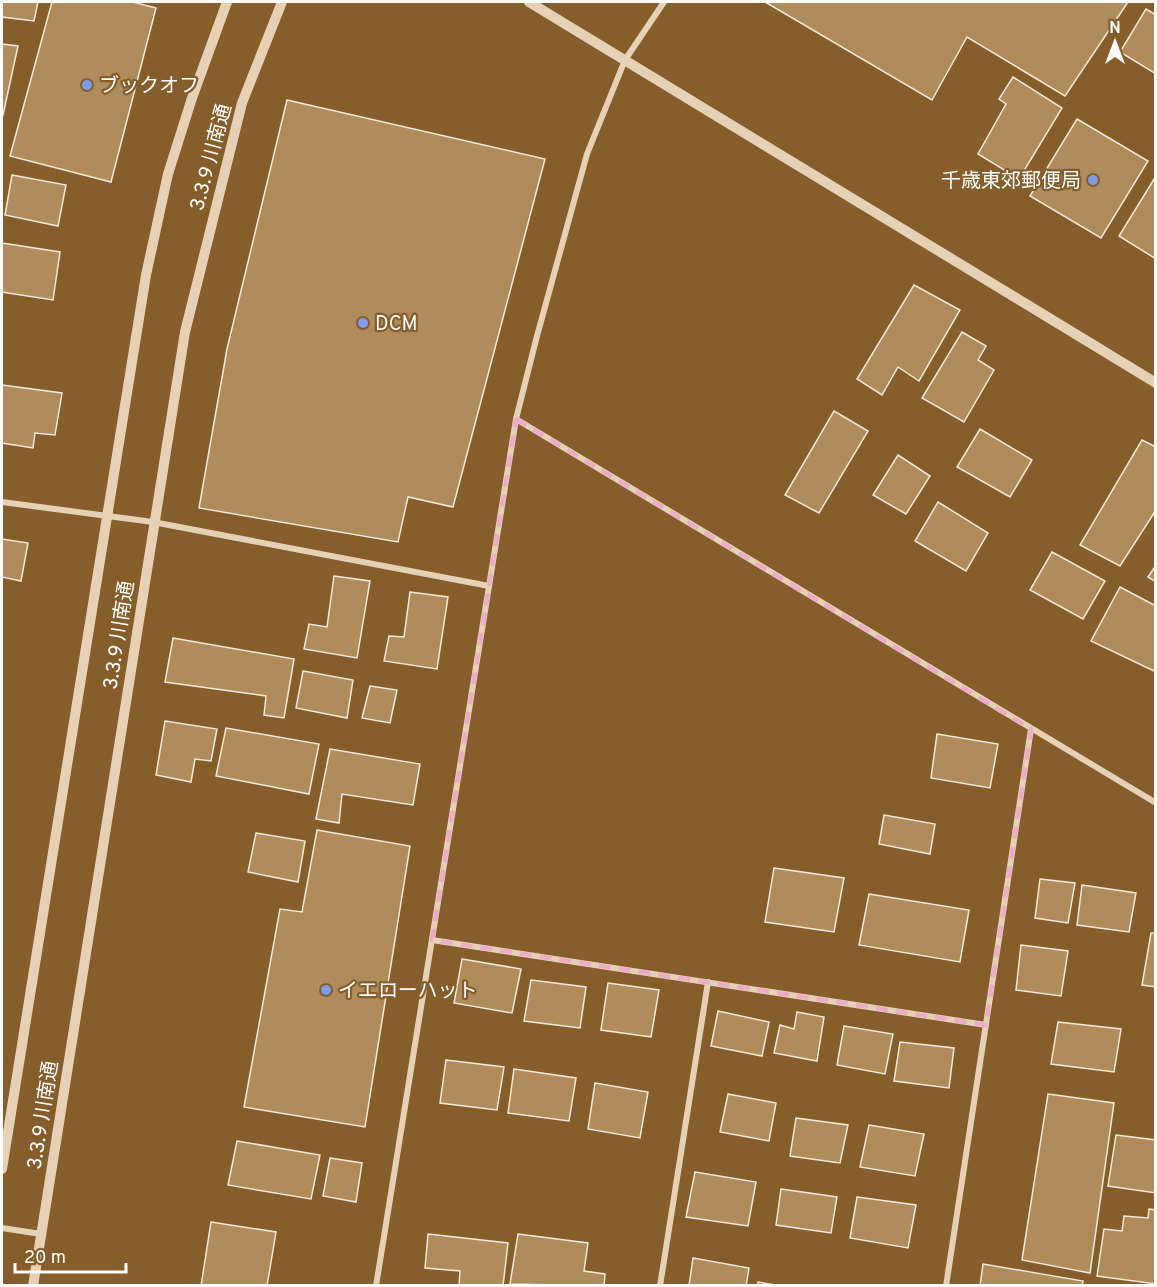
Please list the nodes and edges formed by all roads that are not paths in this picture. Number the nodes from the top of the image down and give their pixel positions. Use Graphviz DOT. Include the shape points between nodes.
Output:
graph roads {
  1 [pos="227,2"];
  2 [pos="282,2"];
  3 [pos="529,2"];
  4 [pos="664,2"];
  5 [pos="625,60"];
  6 [pos="1155,383"];
  7 [pos="516,419"];
  8 [pos="2,502"];
  9 [pos="107,516"];
  10 [pos="153,522"];
  11 [pos="489,586"];
  12 [pos="1031,729"];
  13 [pos="1155,803"];
  14 [pos="432,940"];
  15 [pos="708,982"];
  16 [pos="986,1025"];
  17 [pos="2,1169"];
  18 [pos="2,1228"];
  19 [pos="41,1234"];
  20 [pos="33,1286"];
  21 [pos="376,1286"];
  22 [pos="660,1286"];
  23 [pos="946,1286"];
  1 -- 9 [label="street, 3.3.9 川南通" via="168,174 146,275"];
  2 -- 10 [label="street, 3.3.9 川南通" via="242,103 213,215 185,332"];
  3 -- 5 [label="street"];
  4 -- 5 [label="street"];
  5 -- 6 [label="street"];
  5 -- 7 [label="street" via="587,154"];
  7 -- 11 [label="street"];
  7 -- 12 [label="street"];
  8 -- 9 [label="street"];
  9 -- 10 [label="street"];
  9 -- 17 [label="street, 3.3.9 川南通"];
  10 -- 11 [label="street"];
  10 -- 19 [label="street, 3.3.9 川南通"];
  11 -- 14 [label="street"];
  12 -- 13 [label="street"];
  12 -- 16 [label="street"];
  14 -- 15 [label="street"];
  14 -- 21 [label="street"];
  15 -- 16 [label="street"];
  15 -- 22 [label="street"];
  16 -- 23 [label="street"];
  18 -- 19 [label="street"];
  19 -- 20 [label="street, 3.3.9 川南通"];
}
